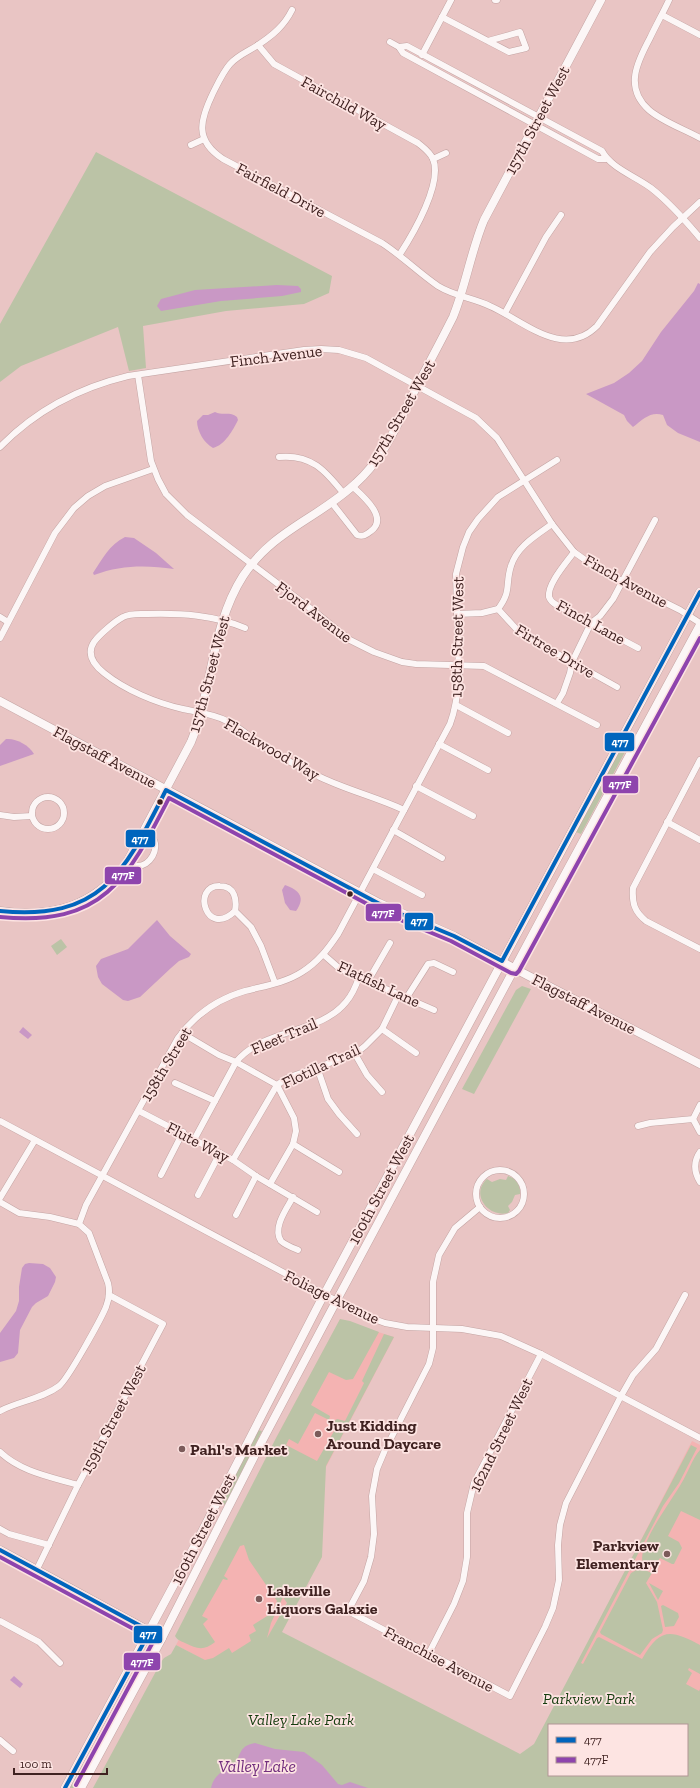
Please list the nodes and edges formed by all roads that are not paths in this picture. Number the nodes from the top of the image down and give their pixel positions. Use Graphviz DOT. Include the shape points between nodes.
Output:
graph roads {
  1 [pos="451,0"];
  2 [pos="601,0"];
  3 [pos="669,0"];
  4 [pos="292,10"];
  5 [pos="662,14"];
  6 [pos="442,17"];
  7 [pos="700,35"];
  8 [pos="488,41"];
  9 [pos="390,42"];
  10 [pos="258,45"];
  11 [pos="400,47"];
  12 [pos="422,55"];
  13 [pos="538,117"];
  14 [pos="534,126"];
  15 [pos="700,138"];
  16 [pos="204,139"];
  17 [pos="191,145"];
  18 [pos="446,153"];
  19 [pos="433,159"];
  20 [pos="606,159"];
  21 [pos="700,202"];
  22 [pos="561,215"];
  23 [pos="683,218"];
  24 [pos="700,238"];
  25 [pos="400,254"];
  26 [pos="462,296"];
  27 [pos="505,313"];
  28 [pos="138,375"];
  29 [pos="418,385"];
  30 [pos="0,447"];
  31 [pos="279,457"];
  32 [pos="557,460"];
  33 [pos="153,469"];
  34 [pos="524,480"];
  35 [pos="352,486"];
  36 [pos="344,494"];
  37 [pos="332,503"];
  38 [pos="655,520"];
  39 [pos="552,524"];
  40 [pos="574,552"];
  41 [pos="251,565"];
  42 [pos="622,581"];
  43 [pos="700,592"];
  44 [pos="498,609"];
  45 [pos="457,614"];
  46 [pos="687,616"];
  47 [pos="0,617"];
  48 [pos="222,621"];
  49 [pos="8,622"];
  50 [pos="591,623"];
  51 [pos="700,624"];
  52 [pos="245,628"];
  53 [pos="0,638"];
  54 [pos="638,648"];
  55 [pos="572,662"];
  56 [pos="458,666"];
  57 [pos="617,686"];
  58 [pos="0,701"];
  59 [pos="557,703"];
  60 [pos="456,705"];
  61 [pos="200,712"];
  62 [pos="598,725"];
  63 [pos="508,733"];
  64 [pos="439,744"];
  65 [pos="700,760"];
  66 [pos="488,770"];
  67 [pos="416,786"];
  68 [pos="166,790"];
  69 [pos="404,810"];
  70 [pos="0,815"];
  71 [pos="32,816"];
  72 [pos="473,816"];
  73 [pos="667,822"];
  74 [pos="393,830"];
  75 [pos="144,832"];
  76 [pos="700,840"];
  77 [pos="442,858"];
  78 [pos="127,862"];
  79 [pos="372,869"];
  80 [pos="359,893"];
  81 [pos="422,895"];
  82 [pos="0,911"];
  83 [pos="235,911"];
  84 [pos="390,943"];
  85 [pos="700,949"];
  86 [pos="324,955"];
  87 [pos="502,961"];
  88 [pos="514,968"];
  89 [pos="453,972"];
  90 [pos="359,977"];
  91 [pos="368,981"];
  92 [pos="274,983"];
  93 [pos="399,994"];
  94 [pos="407,997"];
  95 [pos="434,1010"];
  96 [pos="382,1030"];
  97 [pos="182,1033"];
  98 [pos="416,1053"];
  99 [pos="355,1054"];
  100 [pos="236,1062"];
  101 [pos="700,1064"];
  102 [pos="317,1067"];
  103 [pos="175,1084"];
  104 [pos="277,1085"];
  105 [pos="382,1092"];
  106 [pos="214,1101"];
  107 [pos="700,1105"];
  108 [pos="139,1111"];
  109 [pos="693,1119"];
  110 [pos="0,1121"];
  111 [pos="638,1126"];
  112 [pos="183,1132"];
  113 [pos="700,1132"];
  114 [pos="357,1134"];
  115 [pos="195,1138"];
  116 [pos="36,1140"];
  117 [pos="293,1144"];
  118 [pos="700,1152"];
  119 [pos="220,1153"];
  120 [pos="233,1160"];
  121 [pos="339,1172"];
  122 [pos="161,1174"];
  123 [pos="104,1176"];
  124 [pos="256,1176"];
  125 [pos="700,1182"];
  126 [pos="270,1184"];
  127 [pos="198,1194"];
  128 [pos="293,1197"];
  129 [pos="0,1198"];
  130 [pos="0,1202"];
  131 [pos="480,1207"];
  132 [pos="318,1212"];
  133 [pos="236,1215"];
  134 [pos="79,1224"];
  135 [pos="298,1250"];
  136 [pos="109,1295"];
  137 [pos="325,1295"];
  138 [pos="685,1295"];
  139 [pos="336,1302"];
  140 [pos="434,1329"];
  141 [pos="541,1354"];
  142 [pos="621,1396"];
  143 [pos="0,1411"];
  144 [pos="700,1438"];
  145 [pos="0,1452"];
  146 [pos="78,1485"];
  147 [pos="0,1529"];
  148 [pos="49,1546"];
  149 [pos="0,1550"];
  150 [pos="37,1569"];
  151 [pos="0,1621"];
  152 [pos="150,1631"];
  153 [pos="162,1638"];
  154 [pos="429,1653"];
  155 [pos="60,1663"];
  156 [pos="0,1740"];
  157 [pos="13,1751"];
  158 [pos="66,1788"];
  159 [pos="81,1788"];
  1 -- 6 [label="street"];
  2 -- 13 [label="main road, 157th Street West"];
  3 -- 5 [label="street"];
  4 -- 10 [label="street" via="281,28"];
  5 -- 7 [label="street"];
  5 -- 15 [label="street" via="637,62 634,77 637,92 653,112"];
  6 -- 8 [label="street"];
  6 -- 12 [label="street"];
  8 -- 8 [label="street" via="509,52 526,48 520,32"];
  9 -- 11 [label="street"];
  10 -- 16 [label="street" via="242,53 222,75 204,111"];
  10 -- 19 [label="street, Fairchild Way" via="274,64 418,143"];
  11 -- 12 [label="street" via="407,46"];
  11 -- 14 [label="street" via="403,53"];
  12 -- 13 [label="street"];
  13 -- 14 [label="main road, 157th Street West"];
  13 -- 20 [label="street" via="602,151"];
  14 -- 20 [label="street" via="598,159"];
  14 -- 26 [label="main road, 157th Street West" via="480,229"];
  16 -- 17 [label="street"];
  16 -- 25 [label="street, Fairfield Drive" via="209,148 223,158"];
  18 -- 19 [label="street"];
  19 -- 25 [label="street" via="436,169 434,187 414,232"];
  20 -- 23 [label="street" via="651,188"];
  21 -- 23 [label="street"];
  22 -- 27 [label="street" via="546,237"];
  23 -- 24 [label="street"];
  23 -- 27 [label="street" via="650,252 597,326 584,336 568,340 556,339"];
  25 -- 26 [label="street, Fairfield Drive" via="439,286"];
  26 -- 27 [label="street"];
  26 -- 29 [label="main road, 157th Street West"];
  28 -- 29 [label="street, Finch Avenue" via="304,350 329,349 366,358"];
  28 -- 30 [label="street, Finch Avenue" via="101,383 60,401 29,420"];
  28 -- 33 [label="street, Fjord Avenue"];
  29 -- 34 [label="street, Finch Avenue" via="463,409 486,426 501,443"];
  29 -- 35 [label="main road, 157th Street West" via="378,458"];
  31 -- 36 [label="street" via="294,457 314,464 326,472"];
  32 -- 34 [label="street, 158th Street West"];
  33 -- 41 [label="street, Fjord Avenue" via="166,494 179,508"];
  33 -- 49 [label="street" via="105,486 74,508 55,533"];
  34 -- 39 [label="street, Finch Avenue"];
  34 -- 45 [label="street, 158th Street West" via="492,502 469,532 456,574"];
  35 -- 36 [label="main road, 157th Street West"];
  35 -- 37 [label="street" via="374,511 378,521 373,530 366,535 357,535"];
  36 -- 37 [label="main road, 157th Street West"];
  37 -- 41 [label="main road, 157th Street West" via="284,532"];
  38 -- 42 [label="street"];
  39 -- 40 [label="street, Finch Avenue"];
  39 -- 44 [label="street" via="530,540 514,558 507,595"];
  40 -- 42 [label="street, Finch Avenue" via="598,569"];
  40 -- 50 [label="street, Finch Lane" via="560,570 549,595 550,600"];
  41 -- 48 [label="main road, 157th Street West" via="232,596"];
  41 -- 56 [label="street, Fjord Avenue" via="319,615 336,631 360,646 402,662"];
  42 -- 46 [label="street, Finch Avenue"];
  42 -- 50 [label="street" via="600,616"];
  43 -- 46 [label="main road, 160th Street West"];
  44 -- 45 [label="street" via="482,613"];
  44 -- 55 [label="street, Firtree Drive" via="520,633"];
  45 -- 56 [label="street, 158th Street West"];
  46 -- 51 [label="street, Finch Avenue"];
  46 -- 87 [label="main road, 160th Street West"];
  47 -- 49 [label="street"];
  48 -- 52 [label="street"];
  48 -- 61 [label="main road, 157th Street West"];
  48 -- 61 [label="street, Flackwood Way" via="199,615 132,614 124,617 92,644 90,654 94,664 104,673 146,697"];
  49 -- 53 [label="street"];
  50 -- 54 [label="street, Finch Lane"];
  50 -- 55 [label="street"];
  51 -- 88 [label="main road, 160th Street West"];
  55 -- 57 [label="street, Firtree Drive"];
  55 -- 59 [label="street"];
  56 -- 59 [label="street, Fjord Avenue" via="484,666"];
  56 -- 60 [label="street, 158th Street West"];
  58 -- 68 [label="main road, Flagstaff Avenue"];
  59 -- 62 [label="street, Fjord Avenue"];
  60 -- 63 [label="street"];
  60 -- 64 [label="street, 158th Street West" via="450,724"];
  61 -- 68 [label="main road, 157th Street West" via="191,742"];
  61 -- 69 [label="street, Flackwood Way" via="227,721 266,748 320,777"];
  64 -- 66 [label="street"];
  64 -- 67 [label="street, 158th Street West"];
  65 -- 73 [label="street"];
  67 -- 69 [label="street, 158th Street West"];
  67 -- 72 [label="street"];
  68 -- 75 [label="main road, 157th Street West"];
  68 -- 80 [label="main road, Flagstaff Avenue"];
  69 -- 74 [label="street, 158th Street West"];
  70 -- 71 [label="street"];
  71 -- 71 [label="street" via="38,826 49,829 60,823 64,817 64,810 57,799 44,796 34,803"];
  73 -- 76 [label="street"];
  73 -- 85 [label="street" via="633,888 632,903 646,921"];
  74 -- 77 [label="street"];
  74 -- 79 [label="street, 158th Street West"];
  75 -- 78 [label="main road, 157th Street West"];
  75 -- 78 [label="street" via="152,837 156,847 151,860 136,866"];
  78 -- 82 [label="main road, 157th Street West" via="103,889 72,906 40,914"];
  79 -- 80 [label="street, 158th Street West"];
  79 -- 81 [label="street"];
  80 -- 86 [label="street, 158th Street"];
  80 -- 87 [label="main road, Flagstaff Avenue"];
  83 -- 83 [label="street" via="237,901 234,893 226,887 214,887 205,895 205,910 208,915 224,918"];
  83 -- 92 [label="street" via="251,927 261,946"];
  84 -- 91 [label="street"];
  86 -- 90 [label="street, Flatfish Lane" via="340,968"];
  86 -- 92 [label="street, 158th Street" via="302,972"];
  87 -- 88 [label="main road, Flagstaff Avenue"];
  87 -- 137 [label="main road, 160th Street West"];
  88 -- 101 [label="main road, Flagstaff Avenue"];
  88 -- 139 [label="main road, 160th Street West"];
  89 -- 94 [label="street" via="434,962 428,964"];
  90 -- 91 [label="street, Flatfish Lane"];
  90 -- 100 [label="street, Fleet Trail" via="353,992 336,1012 315,1023 263,1041 244,1053"];
  91 -- 93 [label="street, Flatfish Lane"];
  92 -- 97 [label="street, 158th Street" via="223,999 193,1019"];
  93 -- 94 [label="street, Flatfish Lane"];
  93 -- 96 [label="street, Flotilla Trail"];
  94 -- 95 [label="street, Flatfish Lane"];
  96 -- 98 [label="street"];
  96 -- 99 [label="street, Flotilla Trail"];
  97 -- 100 [label="street"];
  97 -- 108 [label="street, 158th Street"];
  99 -- 102 [label="street, Flotilla Trail"];
  99 -- 105 [label="street" via="366,1074"];
  100 -- 104 [label="street"];
  100 -- 106 [label="street, Fleet Trail"];
  102 -- 104 [label="street, Flotilla Trail" via="287,1078"];
  102 -- 114 [label="street" via="328,1099"];
  103 -- 106 [label="street"];
  104 -- 117 [label="street" via="294,1118 296,1131"];
  104 -- 120 [label="street, Flotilla Trail"];
  106 -- 115 [label="street, Fleet Trail"];
  107 -- 109 [label="street"];
  108 -- 112 [label="street, Flute Way"];
  108 -- 123 [label="street, 158th Street"];
  109 -- 111 [label="street"];
  109 -- 113 [label="street"];
  110 -- 116 [label="street, Foliage Avenue"];
  112 -- 115 [label="street, Flute Way"];
  112 -- 122 [label="street"];
  115 -- 119 [label="street, Flute Way"];
  116 -- 123 [label="street, Foliage Avenue"];
  116 -- 129 [label="street"];
  117 -- 121 [label="street"];
  117 -- 126 [label="street"];
  118 -- 125 [label="street" via="695,1166"];
  119 -- 120 [label="street, Flute Way"];
  119 -- 127 [label="street"];
  120 -- 124 [label="street, Flute Way"];
  123 -- 134 [label="street" via="86,1205"];
  123 -- 137 [label="street, Foliage Avenue"];
  124 -- 126 [label="street, Flute Way"];
  124 -- 133 [label="street"];
  126 -- 128 [label="street, Flute Way"];
  128 -- 132 [label="street, Flute Way"];
  128 -- 135 [label="street" via="278,1233 282,1241"];
  130 -- 134 [label="street" via="19,1213"];
  131 -- 131 [label="street" via="492,1217 500,1218 514,1214 523,1202 522,1183 515,1175 504,1170 486,1174 476,1190"];
  131 -- 140 [label="street" via="455,1228 439,1255 433,1282"];
  134 -- 136 [label="street" via="89,1233 108,1283"];
  136 -- 143 [label="street" via="106,1307 70,1372 60,1385 43,1395 13,1404"];
  136 -- 146 [label="street, 159th Street West" via="163,1324"];
  137 -- 139 [label="street, Foliage Avenue"];
  137 -- 152 [label="main road, 160th Street West"];
  138 -- 142 [label="street" via="656,1349 633,1375"];
  139 -- 140 [label="street, Foliage Avenue" via="385,1323"];
  139 -- 153 [label="main road, 160th Street West"];
  140 -- 141 [label="street, Foliage Avenue" via="462,1329 501,1336"];
  140 -- 154 [label="street, Franchise Avenue" via="429,1364 377,1469 372,1496 374,1534 371,1557 364,1581 348,1611"];
  141 -- 142 [label="street, Foliage Avenue"];
  141 -- 154 [label="street, 162nd Street West" via="474,1483 467,1513 467,1557 463,1581"];
  142 -- 144 [label="street, Foliage Avenue"];
  142 -- 154 [label="street, Franchise Avenue" via="566,1503 560,1525 558,1580 553,1608 510,1696"];
  145 -- 146 [label="street" via="10,1462 30,1471"];
  146 -- 148 [label="street, 159th Street West"];
  147 -- 148 [label="street"];
  148 -- 150 [label="street, 159th Street West"];
  149 -- 150 [label="main road"];
  150 -- 152 [label="main road"];
  151 -- 155 [label="street" via="39,1642"];
  152 -- 153 [label="main road"];
  152 -- 158 [label="main road, 160th Street West"];
  153 -- 159 [label="main road, 160th Street West"];
  156 -- 157 [label="street"];
}
